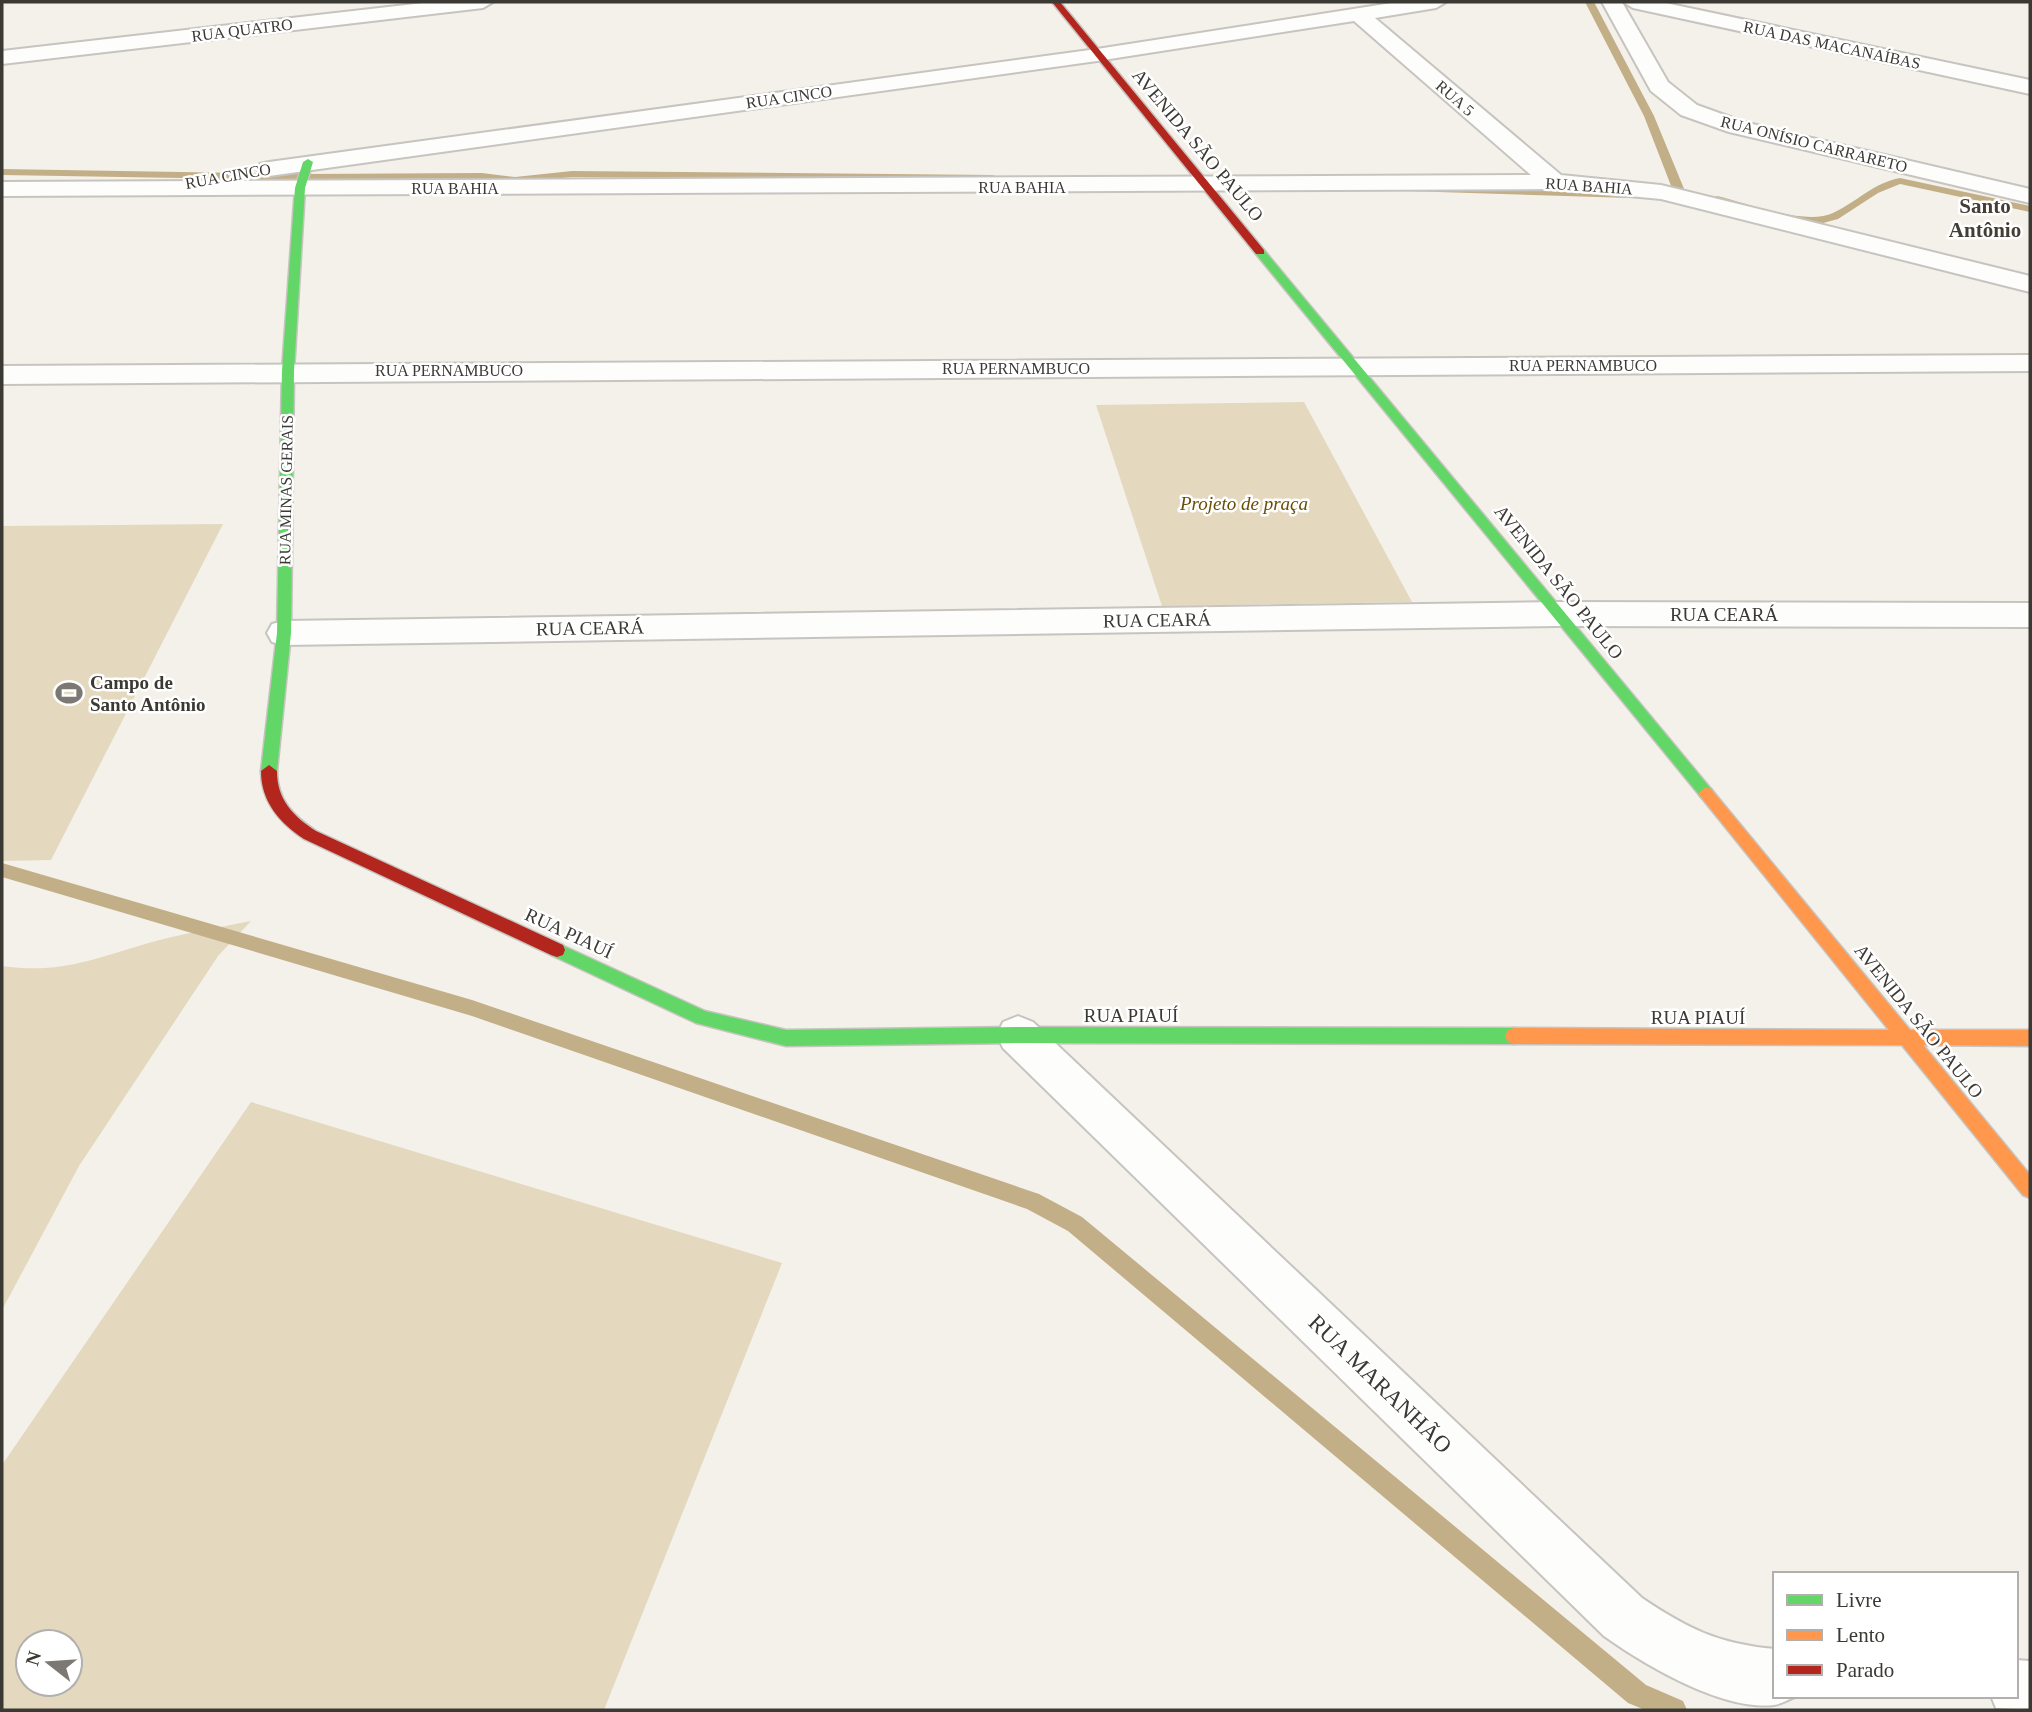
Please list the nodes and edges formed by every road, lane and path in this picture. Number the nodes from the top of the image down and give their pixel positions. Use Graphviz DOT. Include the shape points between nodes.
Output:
graph roads {
  1 [pos="483,2"];
  2 [pos="1056,2"];
  3 [pos="1436,2"];
  4 [pos="1612,2"];
  5 [pos="1633,2"];
  6 [pos="1357,13"];
  7 [pos="1097,55"];
  8 [pos="2,58"];
  9 [pos="2030,87"];
  10 [pos="308,162"];
  11 [pos="1554,182"];
  12 [pos="1205,186"];
  13 [pos="300,188"];
  14 [pos="2,189"];
  15 [pos="143,191"];
  16 [pos="2030,196"];
  17 [pos="2030,284"];
  18 [pos="2030,363"];
  19 [pos="1356,366"];
  20 [pos="288,371"];
  21 [pos="2,375"];
  22 [pos="1558,614"];
  23 [pos="2030,615"];
  24 [pos="284,632"];
  25 [pos="282,814"];
  26 [pos="1018,1035"];
  27 [pos="2030,1038"];
  28 [pos="1906,1039"];
  29 [pos="2030,1189"];
  30 [pos="1773,1676"];
  1 -- 8 [label="street, RUA QUATRO"];
  2 -- 7 [label="street, AVENIDA SÃO PAULO"];
  3 -- 6 [label="street, RUA CINCO"];
  4 -- 16 [label="street, RUA ONÍSIO CARRARETO" via="1658,86 1689,110 1737,127"];
  5 -- 9 [label="street, RUA DAS MACANAÍBAS"];
  6 -- 7 [label="street, RUA CINCO"];
  6 -- 11 [label="street, RUA 5"];
  7 -- 10 [label="street, RUA CINCO"];
  7 -- 12 [label="street, AVENIDA SÃO PAULO"];
  10 -- 13 [label="street, RUA MINAS GERAIS"];
  10 -- 15 [label="street, RUA CINCO"];
  11 -- 12 [label="street, RUA BAHIA"];
  11 -- 17 [label="street, RUA BAHIA" via="1674,195"];
  12 -- 13 [label="street, RUA BAHIA"];
  12 -- 19 [label="street, AVENIDA SÃO PAULO"];
  13 -- 15 [label="street, RUA BAHIA"];
  13 -- 20 [label="street, RUA MINAS GERAIS"];
  14 -- 15 [label="street, RUA BAHIA"];
  18 -- 19 [label="street, RUA PERNAMBUCO"];
  19 -- 20 [label="street, RUA PERNAMBUCO"];
  19 -- 22 [label="street, AVENIDA SÃO PAULO"];
  20 -- 21 [label="street, RUA PERNAMBUCO"];
  20 -- 24 [label="street, RUA MINAS GERAIS"];
  22 -- 23 [label="street, RUA CEARÁ"];
  22 -- 24 [label="street, RUA CEARÁ"];
  22 -- 28 [label="street, AVENIDA SÃO PAULO"];
  24 -- 25 [label="street, RUA MINAS GERAIS" via="268,783"];
  25 -- 26 [label="street, RUA PIAUÍ" via="310,835 702,1018 735,1028 786,1038"];
  26 -- 28 [label="street, RUA PIAUÍ"];
  26 -- 30 [label="street, RUA MARANHÃO" via="1623,1617 1670,1651 1718,1670"];
  27 -- 28 [label="street, RUA PIAUÍ"];
  28 -- 29 [label="street, AVENIDA SÃO PAULO"];
}
